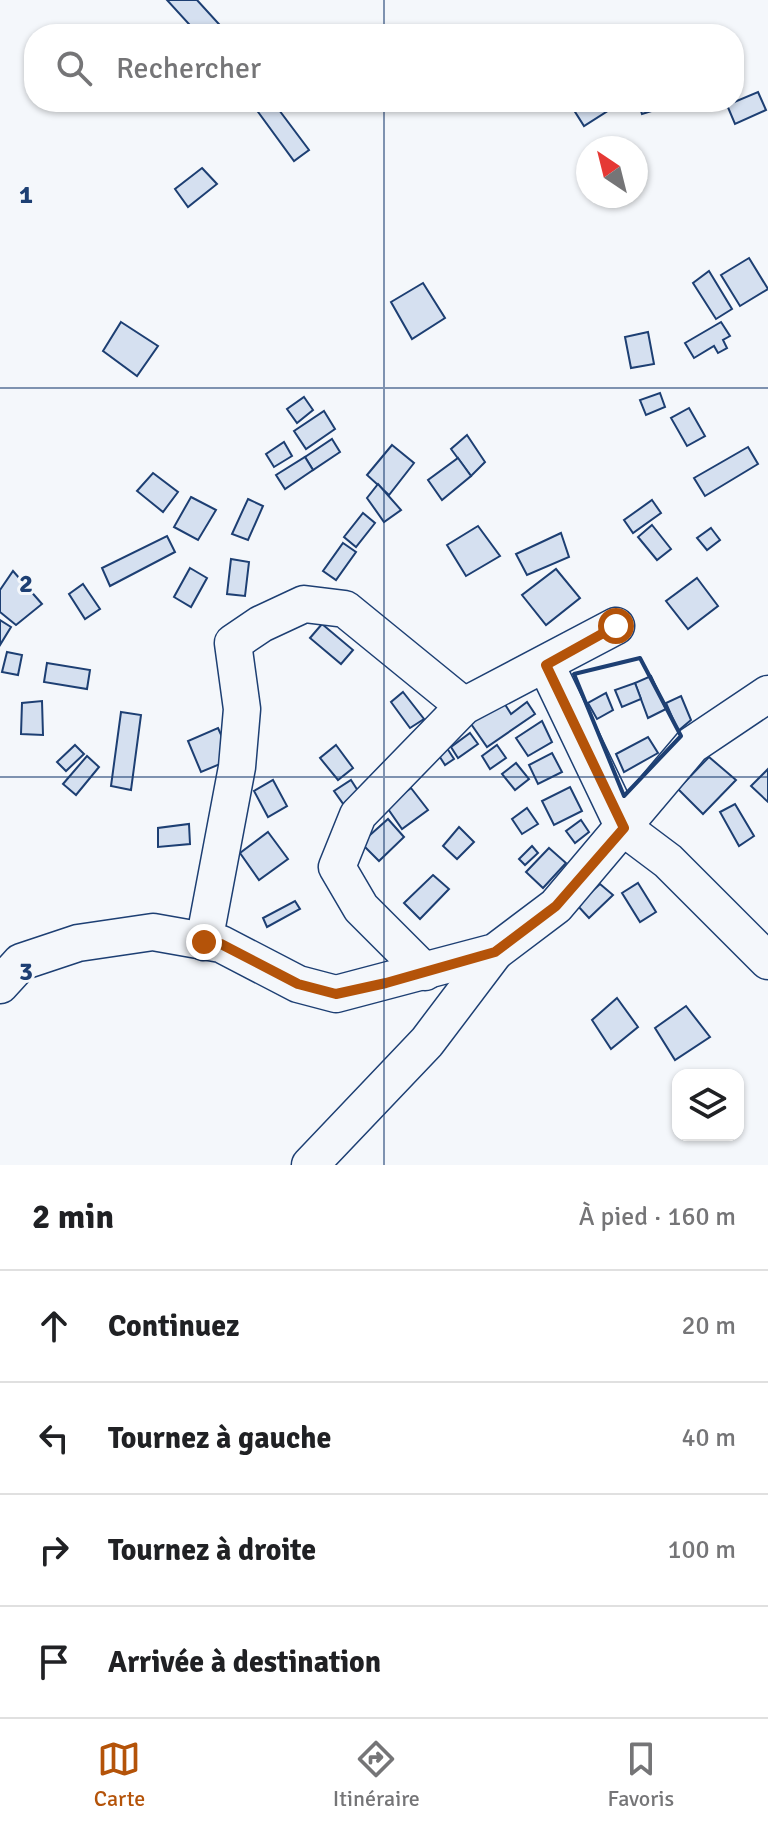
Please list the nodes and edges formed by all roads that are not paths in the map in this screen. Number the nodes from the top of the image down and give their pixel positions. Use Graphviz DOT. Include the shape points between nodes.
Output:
graph roads {
  1 [pos="616,626"];
  2 [pos="546,665"];
  3 [pos="768,694"];
  4 [pos="464,706"];
  5 [pos="624,828"];
  6 [pos="204,942"];
  7 [pos="495,952"];
  8 [pos="768,961"];
  9 [pos="425,972"];
  10 [pos="0,985"];
  11 [pos="310,1165"];
  1 -- 2 [label="street"];
  2 -- 4 [label="street"];
  2 -- 5 [label="street"];
  3 -- 5 [label="street" via="692,745"];
  4 -- 6 [label="street" via="345,609 304,604 233,643 242,709 237,767"];
  4 -- 9 [label="street" via="358,815 337,867 361,908"];
  5 -- 7 [label="street" via="556,906"];
  5 -- 8 [label="street" via="668,861"];
  6 -- 9 [label="street" via="221,944 298,984 336,994"];
  6 -- 10 [label="street" via="153,932 78,943 21,962"];
  7 -- 9 [label="street"];
  7 -- 11 [label="street" via="427,1042"];
}
